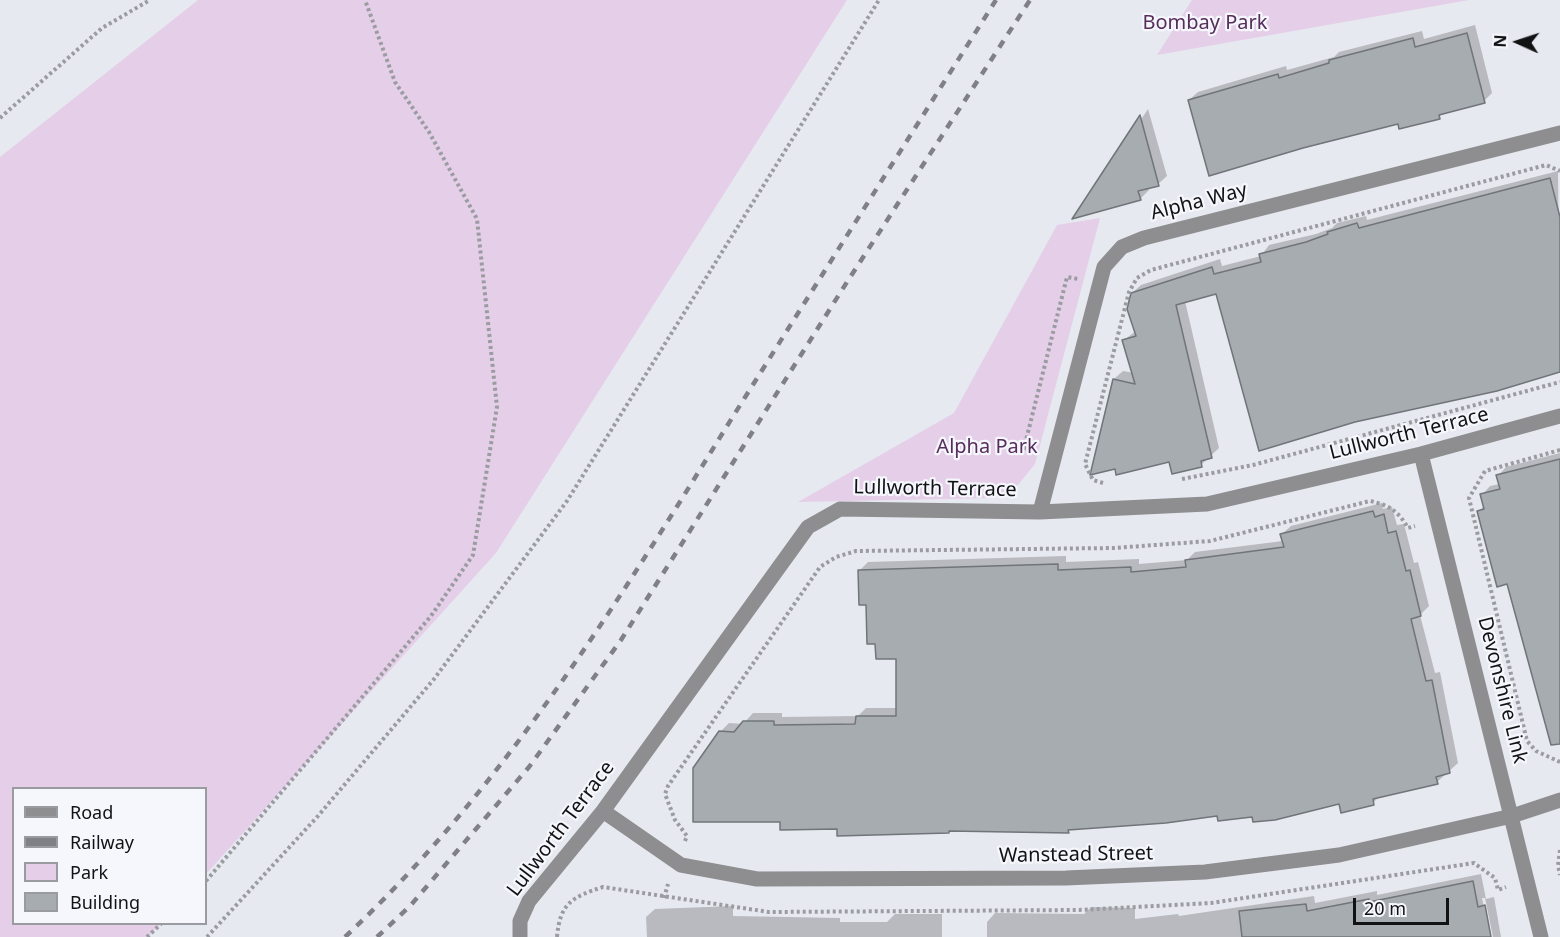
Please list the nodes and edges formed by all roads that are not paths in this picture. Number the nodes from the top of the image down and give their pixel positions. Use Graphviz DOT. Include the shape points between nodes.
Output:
graph roads {
  1 [pos="1560,133"];
  2 [pos="1560,416"];
  3 [pos="1421,454"];
  4 [pos="1040,512"];
  5 [pos="1560,800"];
  6 [pos="603,811"];
  7 [pos="1512,816"];
  8 [pos="520,937"];
  9 [pos="1541,937"];
  1 -- 4 [label="street, Alpha Way" via="1143,238 1122,247 1104,267"];
  2 -- 3 [label="street, Lullworth Terrace"];
  3 -- 4 [label="street, Lullworth Terrace" via="1207,504"];
  3 -- 7 [label="street, Devonshire Link"];
  4 -- 6 [label="street, Lullworth Terrace" via="840,509 820,518 808,527"];
  5 -- 7 [label="street, Wanstead Street"];
  6 -- 7 [label="street, Wanstead Street" via="681,865 757,879 1066,878 1205,872 1339,855"];
  6 -- 8 [label="street, Lullworth Terrace" via="529,901 520,921"];
  7 -- 9 [label="street, Devonshire Link"];
}
